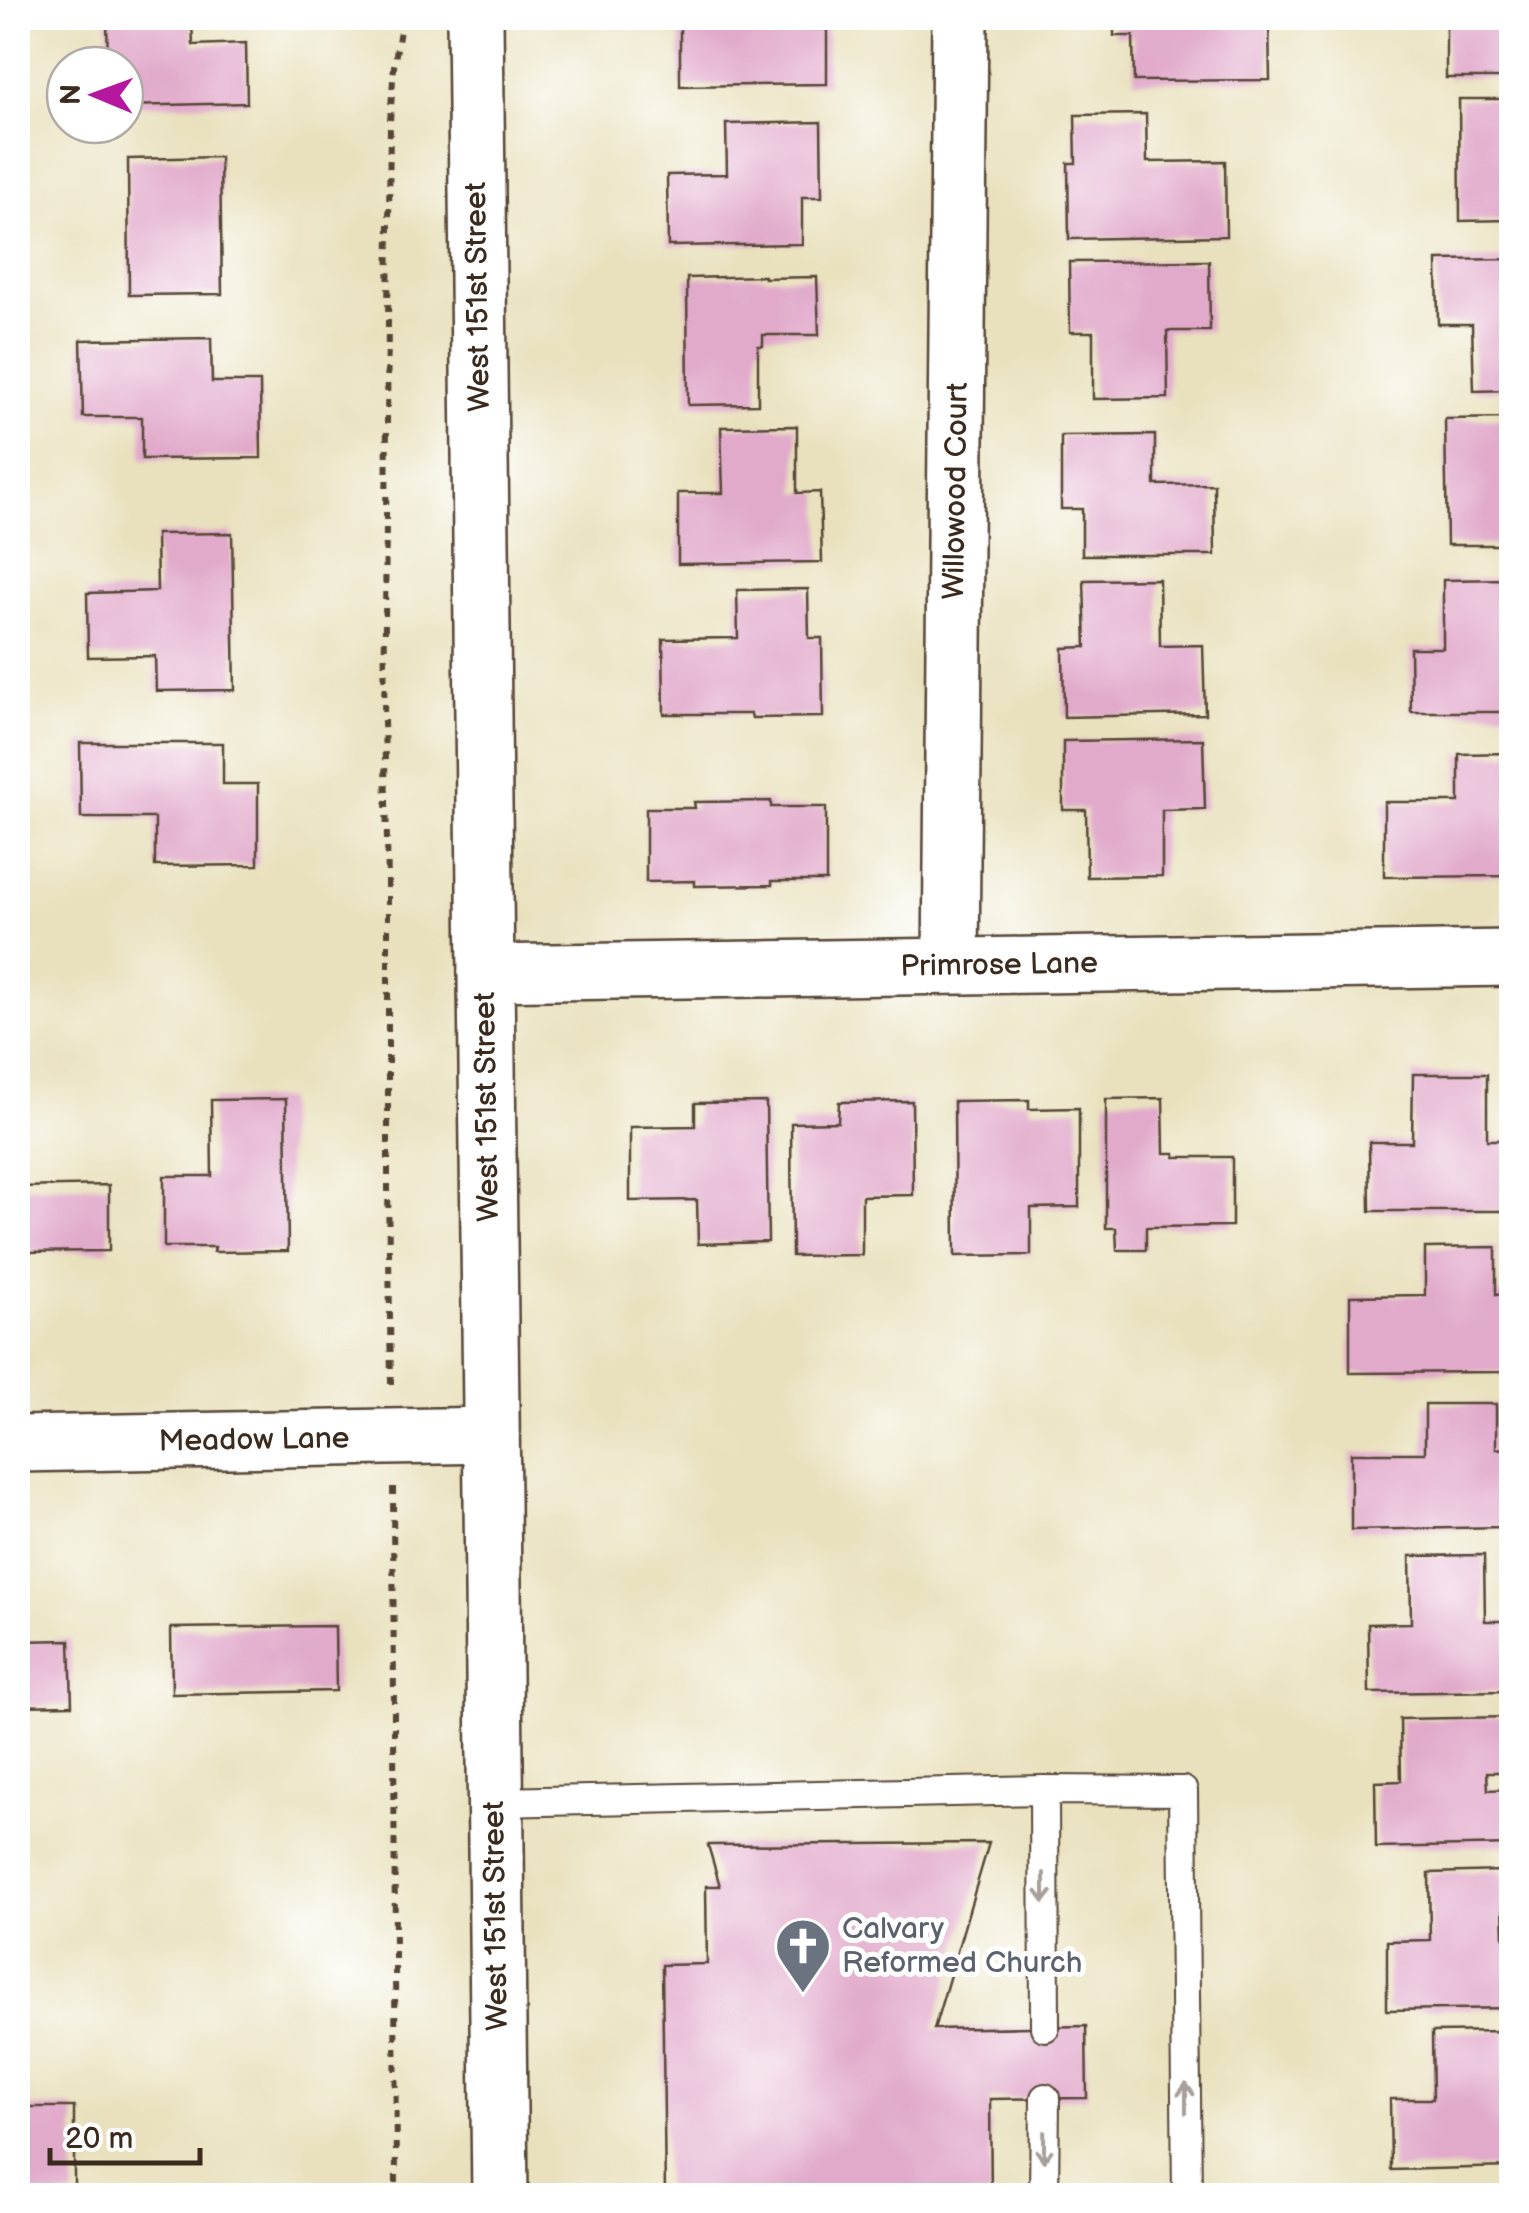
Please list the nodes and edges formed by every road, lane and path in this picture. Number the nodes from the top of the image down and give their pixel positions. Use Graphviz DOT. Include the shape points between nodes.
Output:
graph roads {
  1 [pos="402,18"];
  2 [pos="476,18"];
  3 [pos="960,18"];
  4 [pos="1512,958"];
  5 [pos="951,965"];
  6 [pos="486,974"];
  7 [pos="491,1435"];
  8 [pos="392,1437"];
  9 [pos="18,1444"];
  10 [pos="1044,1790"];
  11 [pos="494,1802"];
  12 [pos="1045,2027"];
  13 [pos="1045,2098"];
  14 [pos="396,2196"];
  15 [pos="500,2196"];
  16 [pos="1044,2196"];
  17 [pos="1187,2196"];
  1 -- 8 [label="path" via="390,121 384,722"];
  2 -- 6 [label="street, West 151st Street"];
  3 -- 5 [label="street, Willowood Court"];
  4 -- 5 [label="street, Primrose Lane"];
  5 -- 6 [label="street, Primrose Lane"];
  6 -- 7 [label="street, West 151st Street"];
  7 -- 8 [label="street, Meadow Lane"];
  7 -- 11 [label="street, West 151st Street"];
  8 -- 9 [label="street, Meadow Lane"];
  8 -- 14 [label="path"];
  10 -- 11 [label="lane"];
  10 -- 12 [label="lane, one-way"];
  17 -- 10 [label="lane, one-way" via="1183,1791"];
  11 -- 15 [label="street, West 151st Street"];
  13 -- 16 [label="lane, one-way"];
}
